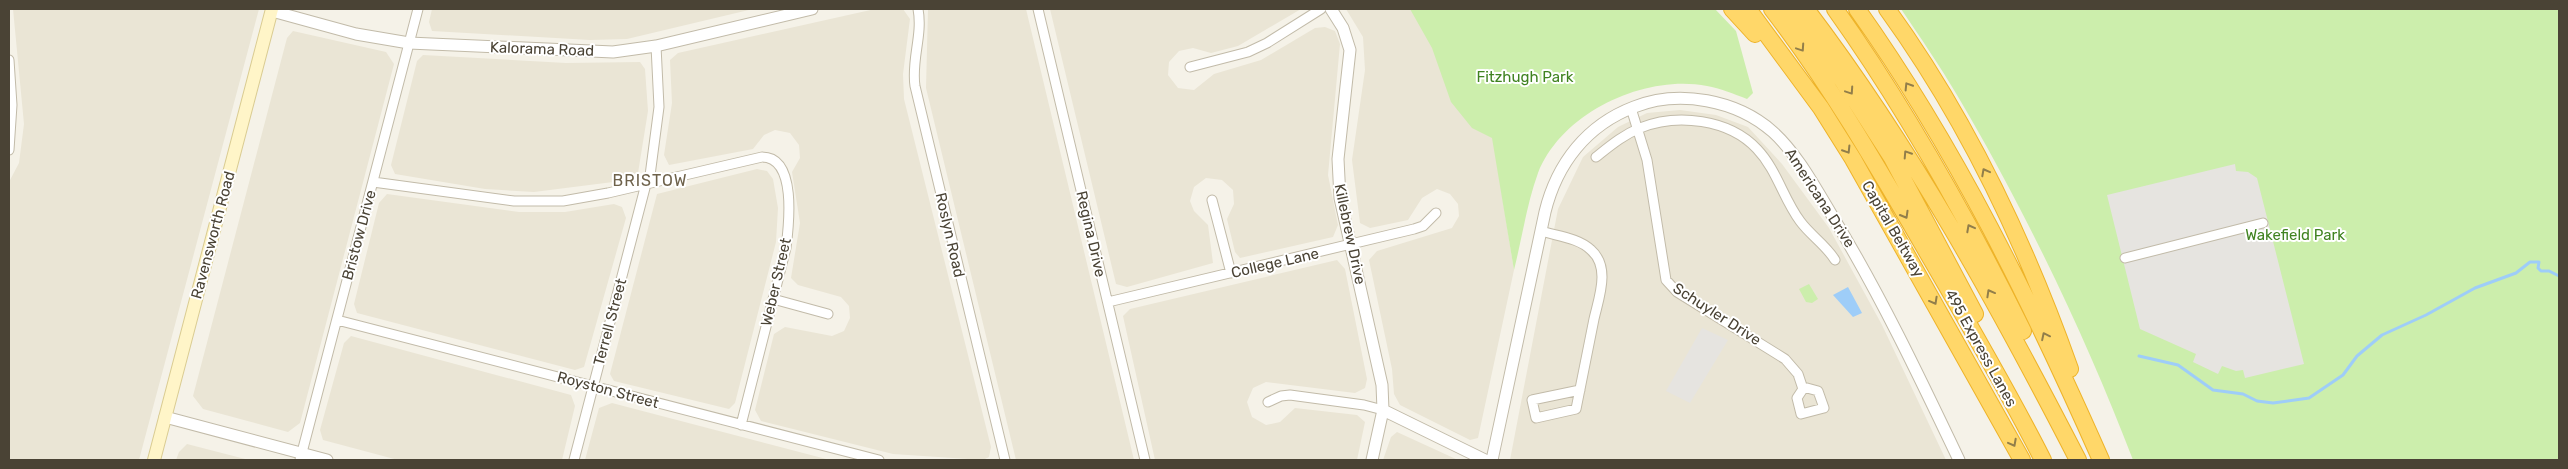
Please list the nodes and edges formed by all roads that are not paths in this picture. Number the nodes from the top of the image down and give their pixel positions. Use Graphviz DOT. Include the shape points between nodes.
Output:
graph roads {
  1 [pos="418,9"];
  2 [pos="812,9"];
  3 [pos="918,9"];
  4 [pos="1038,9"];
  5 [pos="1321,9"];
  6 [pos="1332,9"];
  7 [pos="1732,9"];
  8 [pos="1748,9"];
  9 [pos="1772,9"];
  10 [pos="1790,9"];
  11 [pos="1806,9"];
  12 [pos="1835,9"];
  13 [pos="1857,9"];
  14 [pos="1887,9"];
  15 [pos="272,10"];
  16 [pos="409,43"];
  17 [pos="656,46"];
  18 [pos="9,60"];
  19 [pos="1190,67"];
  20 [pos="1631,108"];
  21 [pos="1821,108"];
  22 [pos="1638,129"];
  23 [pos="9,150"];
  24 [pos="1596,157"];
  25 [pos="373,182"];
  26 [pos="648,183"];
  27 [pos="1212,200"];
  28 [pos="1436,213"];
  29 [pos="2263,223"];
  30 [pos="1541,231"];
  31 [pos="1351,245"];
  32 [pos="2125,258"];
  33 [pos="1835,260"];
  34 [pos="1232,273"];
  35 [pos="773,299"];
  36 [pos="1108,302"];
  37 [pos="828,314"];
  38 [pos="337,320"];
  39 [pos="593,386"];
  40 [pos="1803,389"];
  41 [pos="1580,390"];
  42 [pos="1268,402"];
  43 [pos="1383,410"];
  44 [pos="165,417"];
  45 [pos="741,425"];
  46 [pos="301,457"];
  47 [pos="154,460"];
  48 [pos="326,460"];
  49 [pos="574,460"];
  50 [pos="879,460"];
  51 [pos="1005,460"];
  52 [pos="1144,460"];
  53 [pos="1372,460"];
  54 [pos="1485,460"];
  55 [pos="1492,460"];
  56 [pos="1959,460"];
  57 [pos="2022,460"];
  58 [pos="2045,460"];
  59 [pos="2078,460"];
  60 [pos="2083,460"];
  61 [pos="2102,460"];
  1 -- 16 [label="street, Bristow Drive"];
  2 -- 17 [label="street, Kalorama Road"];
  3 -- 51 [label="street, Roslyn Road" via="920,31 914,62 914,86"];
  4 -- 36 [label="street, Regina Drive"];
  5 -- 19 [label="street" via="1248,52"];
  6 -- 31 [label="street, Killebrew Drive" via="1350,50 1338,178"];
  7 -- 21 [label="highway"];
  8 -- 21 [label="highway, Capital Beltway"];
  9 -- 58 [label="highway, 495 Express Lanes, one-way" via="1855,128"];
  10 -- 58 [label="highway, one-way" via="1842,80 1892,158 2016,392"];
  59 -- 11 [label="highway, one-way" via="1988,289 1931,191"];
  60 -- 12 [label="highway, one-way" via="2024,333 1952,195 1893,95"];
  61 -- 13 [label="highway, one-way" via="2030,305 1975,200 1909,87"];
  61 -- 14 [label="highway, one-way" via="2030,262 1973,149"];
  15 -- 16 [label="street, Kalorama Road" via="356,34"];
  15 -- 44 [label="main road, Ravensworth Road"];
  16 -- 17 [label="street, Kalorama Road" via="580,52 613,52"];
  16 -- 25 [label="street, Bristow Drive"];
  17 -- 26 [label="street, Terrell Street" via="659,107"];
  18 -- 23 [label="street" via="12,106"];
  20 -- 22 [label="street, Schuyler Drive"];
  20 -- 30 [label="street, Americana Drive" via="1595,129 1570,154 1554,184"];
  20 -- 56 [label="street, Americana Drive" via="1670,99 1710,101 1743,112 1786,144 1869,277"];
  21 -- 57 [label="highway, Capital Beltway, one-way" via="1886,215"];
  22 -- 24 [label="street"];
  22 -- 33 [label="street" via="1661,122 1694,121 1714,125 1744,138 1772,170 1800,222"];
  22 -- 40 [label="street, Schuyler Drive" via="1647,160 1666,280 1677,292 1785,359 1798,374"];
  25 -- 26 [label="street, Weber Street" via="532,202 589,197"];
  25 -- 38 [label="street, Bristow Drive"];
  26 -- 35 [label="street, Weber Street" via="762,157 775,159 784,170 789,228"];
  26 -- 39 [label="street, Terrell Street"];
  27 -- 34 [label="street"];
  28 -- 31 [label="street, College Lane" via="1423,226"];
  29 -- 32 [label="street"];
  30 -- 41 [label="street" via="1587,246 1601,266 1602,284"];
  30 -- 55 [label="street, Americana Drive"];
  31 -- 34 [label="street, College Lane"];
  31 -- 43 [label="street, Killebrew Drive" via="1380,367"];
  34 -- 36 [label="street, College Lane"];
  35 -- 37 [label="street"];
  35 -- 45 [label="street, Weber Street"];
  36 -- 52 [label="street, Regina Drive"];
  38 -- 39 [label="street, Royston Street"];
  38 -- 46 [label="street, Bristow Drive"];
  39 -- 45 [label="street, Royston Street"];
  39 -- 49 [label="street, Terrell Street"];
  41 -- 41 [label="street" via="1576,409 1536,418 1532,400"];
  42 -- 43 [label="street" via="1290,395"];
  43 -- 53 [label="street, Killebrew Drive"];
  43 -- 54 [label="street"];
  44 -- 46 [label="street"];
  44 -- 47 [label="main road, Ravensworth Road"];
  45 -- 50 [label="street, Royston Street"];
  46 -- 48 [label="street"];
}
